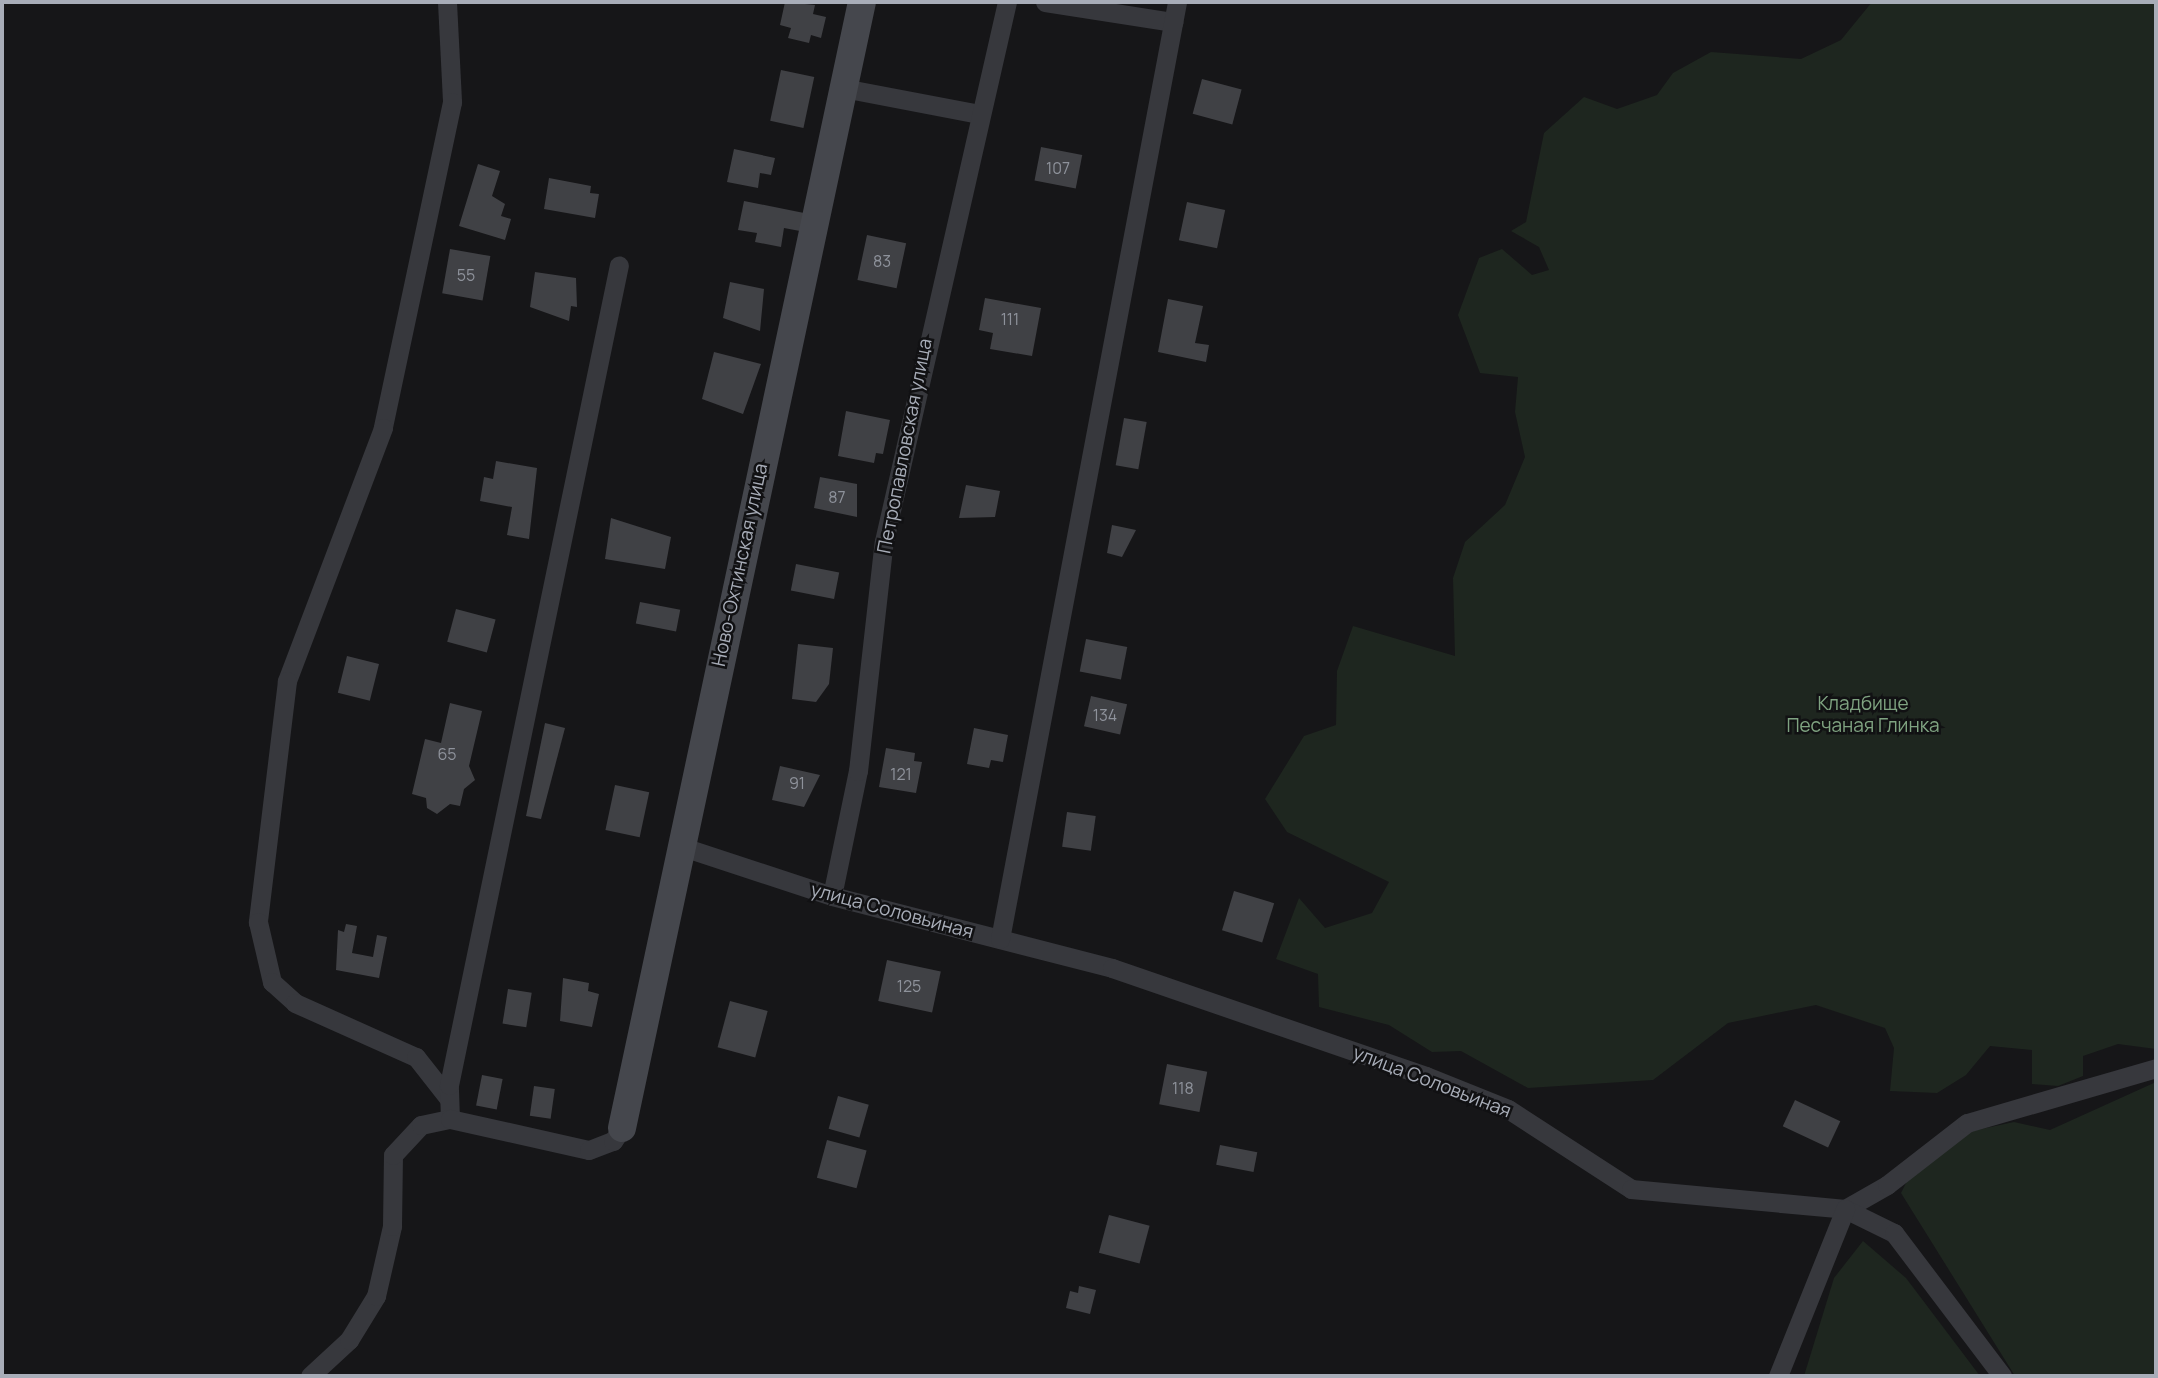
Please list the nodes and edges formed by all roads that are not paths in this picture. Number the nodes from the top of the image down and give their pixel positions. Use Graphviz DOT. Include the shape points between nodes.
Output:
graph roads {
  1 [pos="447,2"];
  2 [pos="862,2"];
  3 [pos="1007,2"];
  4 [pos="1045,2"];
  5 [pos="1177,2"];
  6 [pos="1173,22"];
  7 [pos="843,88"];
  8 [pos="979,114"];
  9 [pos="619,265"];
  10 [pos="680,846"];
  11 [pos="832,896"];
  12 [pos="1000,939"];
  13 [pos="2156,1068"];
  14 [pos="449,1099"];
  15 [pos="450,1119"];
  16 [pos="622,1128"];
  17 [pos="1845,1209"];
  18 [pos="310,1376"];
  19 [pos="1778,1376"];
  20 [pos="2002,1376"];
  1 -- 14 [label="street" via="453,102 383,428 287,681 268,801 258,922 272,982 295,1003 416,1057"];
  2 -- 7 [label="street, Ново-Охтинская улица"];
  3 -- 8 [label="street, Петропавловская улица"];
  4 -- 6 [label="street"];
  5 -- 6 [label="street"];
  6 -- 12 [label="street"];
  7 -- 8 [label="street"];
  7 -- 10 [label="street, Ново-Охтинская улица"];
  8 -- 11 [label="street, Петропавловская улица" via="884,541 858,771"];
  9 -- 14 [label="street"];
  10 -- 11 [label="street, улица Соловьиная"];
  10 -- 16 [label="street, Ново-Охтинская улица"];
  11 -- 12 [label="street, улица Соловьиная"];
  12 -- 17 [label="street, улица Соловьиная" via="1112,968 1426,1076 1508,1109 1631,1189"];
  13 -- 17 [label="street" via="1967,1122 1887,1185"];
  14 -- 15 [label="street"];
  15 -- 16 [label="street" via="570,1149 602,1147"];
  15 -- 18 [label="street" via="421,1125 393,1155 392,1226 376,1296 349,1340"];
  17 -- 19 [label="street"];
  17 -- 20 [label="street" via="1894,1233"];
}
